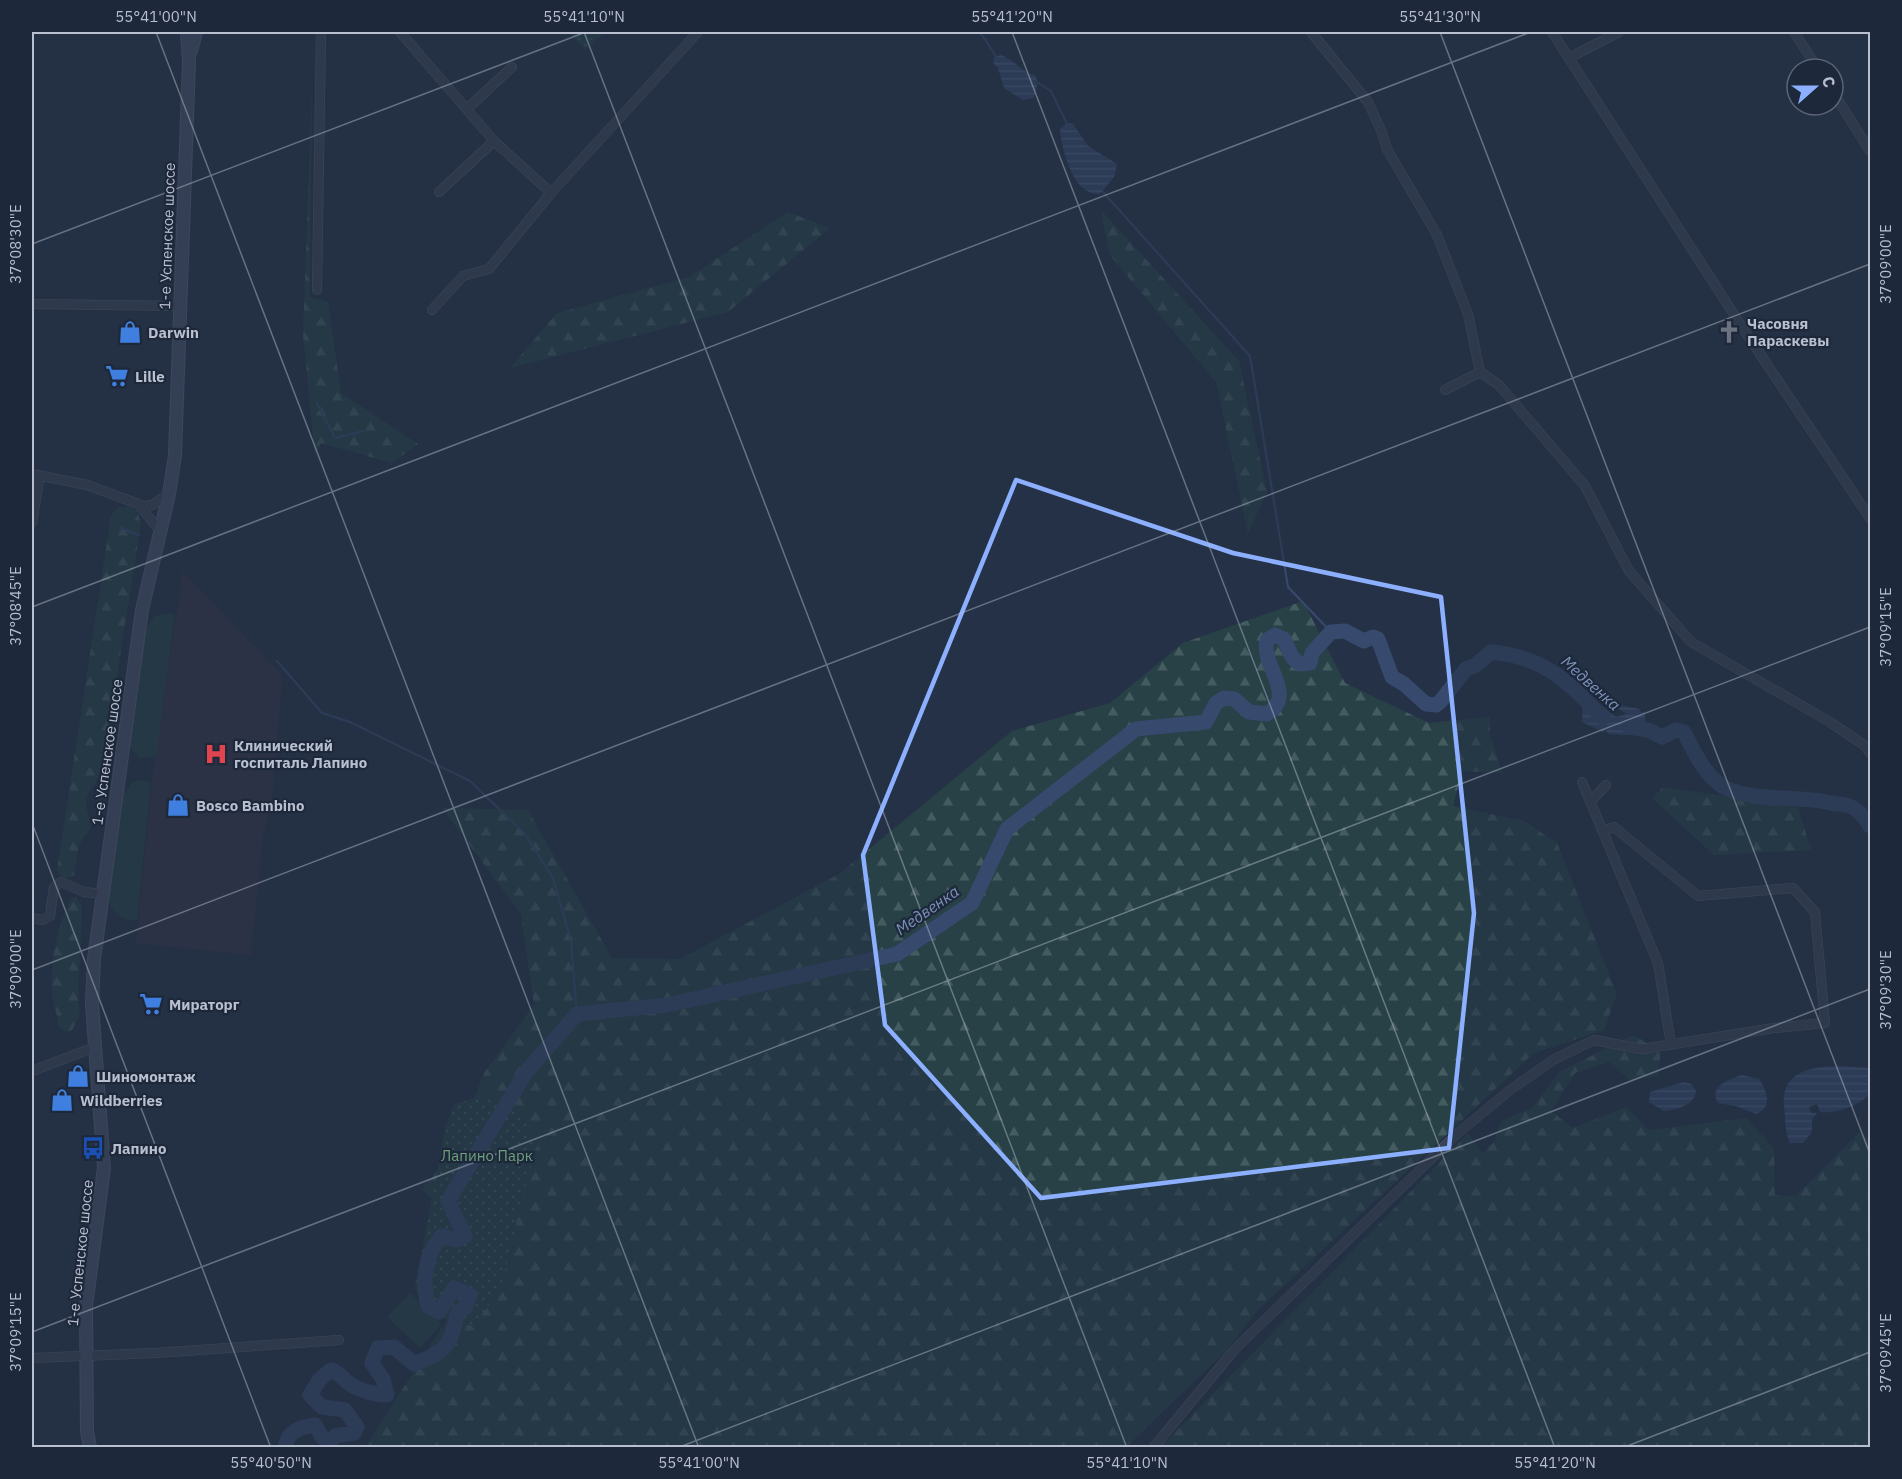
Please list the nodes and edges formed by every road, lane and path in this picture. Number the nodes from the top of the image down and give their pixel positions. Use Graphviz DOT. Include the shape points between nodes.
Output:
graph roads {
  1 [pos="187,32"];
  2 [pos="196,32"];
  3 [pos="321,32"];
  4 [pos="698,32"];
  5 [pos="1311,32"];
  6 [pos="1552,32"];
  7 [pos="1619,32"];
  8 [pos="1794,32"];
  9 [pos="404,33"];
  10 [pos="1569,57"];
  11 [pos="1810,57"];
  12 [pos="189,62"];
  13 [pos="512,67"];
  14 [pos="467,109"];
  15 [pos="1845,111"];
  16 [pos="494,141"];
  17 [pos="1870,151"];
  18 [pos="439,192"];
  19 [pos="550,194"];
  20 [pos="317,290"];
  21 [pos="32,304"];
  22 [pos="180,306"];
  23 [pos="432,310"];
  24 [pos="1480,372"];
  25 [pos="1444,390"];
  26 [pos="36,474"];
  27 [pos="169,494"];
  28 [pos="138,504"];
  29 [pos="1870,518"];
  30 [pos="32,523"];
  31 [pos="159,530"];
  32 [pos="1870,753"];
  33 [pos="1582,782"];
  34 [pos="1606,786"];
  35 [pos="1590,802"];
  36 [pos="1603,831"];
  37 [pos="103,894"];
  38 [pos="32,918"];
  39 [pos="1671,1045"];
  40 [pos="95,1047"];
  41 [pos="32,1071"];
  42 [pos="339,1340"];
  43 [pos="86,1356"];
  44 [pos="32,1358"];
  45 [pos="90,1448"];
  46 [pos="1153,1448"];
  1 -- 12 [label="main road, 1-е Успенское шоссе"];
  2 -- 12 [label="main road, 1-е Успенское шоссе"];
  3 -- 20 [label="street"];
  4 -- 19 [label="street"];
  5 -- 24 [label="street" via="1368,102 1387,149 1437,235 1468,314"];
  6 -- 10 [label="street"];
  7 -- 10 [label="street"];
  8 -- 11 [label="street"];
  9 -- 14 [label="street"];
  10 -- 29 [label="street" via="1750,340"];
  12 -- 22 [label="main road, 1-е Успенское шоссе"];
  13 -- 14 [label="street"];
  14 -- 16 [label="street"];
  15 -- 17 [label="street"];
  16 -- 18 [label="street"];
  16 -- 19 [label="street"];
  19 -- 23 [label="street" via="489,269 463,276"];
  21 -- 22 [label="street"];
  22 -- 27 [label="main road, 1-е Успенское шоссе" via="175,445"];
  24 -- 25 [label="street"];
  24 -- 32 [label="street" via="1499,385 1585,486 1629,571 1691,642 1830,722"];
  26 -- 28 [label="street" via="87,485"];
  26 -- 30 [label="street"];
  27 -- 28 [label="street" via="152,505"];
  27 -- 31 [label="main road, 1-е Успенское шоссе"];
  28 -- 31 [label="street"];
  31 -- 37 [label="main road, 1-е Успенское шоссе" via="142,610"];
  33 -- 35 [label="street"];
  34 -- 35 [label="street"];
  35 -- 36 [label="street"];
  36 -- 39 [label="street" via="1658,963"];
  36 -- 39 [label="street" via="1614,827 1698,896 1793,888 1815,912 1825,1023"];
  37 -- 38 [label="street" via="84,892 61,882 54,887 50,916 43,920"];
  37 -- 40 [label="main road, 1-е Успенское шоссе" via="93,974"];
  39 -- 46 [label="street" via="1642,1049 1594,1040 1553,1060 1510,1090 1458,1133 1235,1349"];
  40 -- 41 [label="street"];
  40 -- 43 [label="main road, 1-е Успенское шоссе" via="104,1168 86,1306"];
  42 -- 43 [label="street"];
  43 -- 44 [label="street"];
  43 -- 45 [label="main road, 1-е Успенское шоссе"];
}
